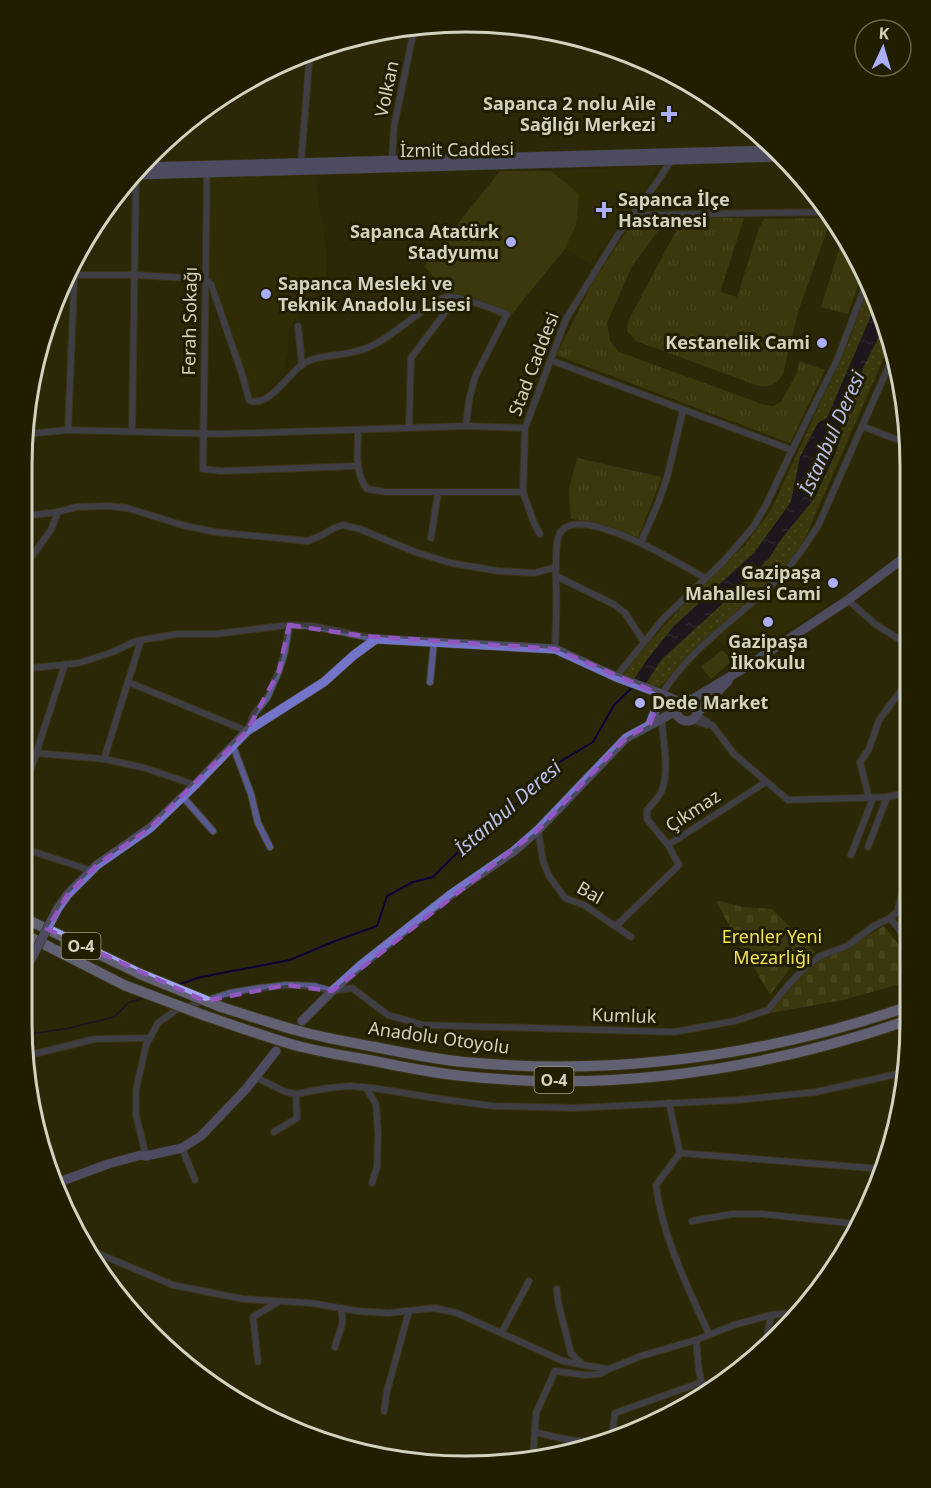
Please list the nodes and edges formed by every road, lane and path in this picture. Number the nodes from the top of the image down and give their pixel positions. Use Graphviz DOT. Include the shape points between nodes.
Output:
graph roads {
  1 [pos="413,35"];
  2 [pos="309,61"];
  3 [pos="763,150"];
  4 [pos="770,157"];
  5 [pos="392,161"];
  6 [pos="671,161"];
  7 [pos="301,163"];
  8 [pos="149,169"];
  9 [pos="148,170"];
  10 [pos="207,173"];
  11 [pos="139,179"];
  12 [pos="818,212"];
  13 [pos="633,215"];
  14 [pos="75,275"];
  15 [pos="135,275"];
  16 [pos="75,276"];
  17 [pos="205,279"];
  18 [pos="863,292"];
  19 [pos="456,298"];
  20 [pos="298,326"];
  21 [pos="550,360"];
  22 [pos="302,364"];
  23 [pos="888,367"];
  24 [pos="683,410"];
  25 [pos="466,426"];
  26 [pos="862,426"];
  27 [pos="409,428"];
  28 [pos="525,428"];
  29 [pos="68,430"];
  30 [pos="358,430"];
  31 [pos="132,431"];
  32 [pos="32,433"];
  33 [pos="203,433"];
  34 [pos="899,439"];
  35 [pos="792,450"];
  36 [pos="357,466"];
  37 [pos="438,492"];
  38 [pos="523,492"];
  39 [pos="58,512"];
  40 [pos="32,515"];
  41 [pos="540,534"];
  42 [pos="431,538"];
  43 [pos="641,542"];
  44 [pos="32,556"];
  45 [pos="900,562"];
  46 [pos="556,567"];
  47 [pos="556,576"];
  48 [pos="705,578"];
  49 [pos="849,600"];
  50 [pos="289,625"];
  51 [pos="376,639"];
  52 [pos="141,640"];
  53 [pos="900,640"];
  54 [pos="434,642"];
  55 [pos="644,642"];
  56 [pos="555,649"];
  57 [pos="65,664"];
  58 [pos="32,668"];
  59 [pos="738,670"];
  60 [pos="616,677"];
  61 [pos="128,682"];
  62 [pos="430,682"];
  63 [pos="900,692"];
  64 [pos="659,695"];
  65 [pos="691,700"];
  66 [pos="677,707"];
  67 [pos="696,716"];
  68 [pos="662,720"];
  69 [pos="682,720"];
  70 [pos="650,724"];
  71 [pos="247,731"];
  72 [pos="233,746"];
  73 [pos="35,753"];
  74 [pos="104,759"];
  75 [pos="32,764"];
  76 [pos="766,782"];
  77 [pos="195,785"];
  78 [pos="900,795"];
  79 [pos="182,796"];
  80 [pos="887,797"];
  81 [pos="871,798"];
  82 [pos="538,830"];
  83 [pos="213,831"];
  84 [pos="668,845"];
  85 [pos="270,846"];
  86 [pos="868,847"];
  87 [pos="32,852"];
  88 [pos="851,855"];
  89 [pos="90,871"];
  90 [pos="900,901"];
  91 [pos="890,918"];
  92 [pos="32,921"];
  93 [pos="616,927"];
  94 [pos="900,930"];
  95 [pos="631,937"];
  96 [pos="32,938"];
  97 [pos="32,955"];
  98 [pos="332,991"];
  99 [pos="900,1009"];
  100 [pos="302,1021"];
  101 [pos="900,1024"];
  102 [pos="149,1038"];
  103 [pos="276,1051"];
  104 [pos="32,1055"];
  105 [pos="897,1074"];
  106 [pos="255,1077"];
  107 [pos="366,1088"];
  108 [pos="296,1094"];
  109 [pos="669,1103"];
  110 [pos="274,1132"];
  111 [pos="182,1148"];
  112 [pos="680,1153"];
  113 [pos="146,1156"];
  114 [pos="874,1168"];
  115 [pos="195,1180"];
  116 [pos="62,1181"];
  117 [pos="372,1183"];
  118 [pos="692,1221"];
  119 [pos="850,1223"];
  120 [pos="101,1255"];
  121 [pos="529,1281"];
  122 [pos="557,1288"];
  123 [pos="278,1301"];
  124 [pos="341,1308"];
  125 [pos="409,1311"];
  126 [pos="788,1313"];
  127 [pos="771,1315"];
  128 [pos="502,1332"];
  129 [pos="768,1333"];
  130 [pos="709,1334"];
  131 [pos="696,1340"];
  132 [pos="335,1347"];
  133 [pos="258,1362"];
  134 [pos="583,1365"];
  135 [pos="609,1369"];
  136 [pos="702,1382"];
  137 [pos="703,1386"];
  138 [pos="384,1411"];
  139 [pos="613,1430"];
  140 [pos="535,1432"];
  141 [pos="585,1440"];
  142 [pos="533,1451"];
  1 -- 5 [label="street, Volkan" via="394,126"];
  2 -- 7 [label="street"];
  3 -- 5 [label="street, İzmit Caddesi"];
  4 -- 6 [label="street, İzmit Caddesi"];
  5 -- 7 [label="street, İzmit Caddesi"];
  6 -- 10 [label="street, İzmit Caddesi"];
  6 -- 13 [label="street, Stad Caddesi"];
  7 -- 8 [label="street, İzmit Caddesi"];
  9 -- 10 [label="street, İzmit Caddesi"];
  10 -- 17 [label="street, Ferah Sokağı"];
  11 -- 15 [label="street"];
  12 -- 13 [label="street"];
  13 -- 21 [label="street, Stad Caddesi" via="566,319"];
  14 -- 15 [label="street"];
  15 -- 17 [label="street"];
  15 -- 31 [label="street"];
  16 -- 29 [label="street"];
  17 -- 22 [label="street" via="211,284 249,400 263,401"];
  17 -- 33 [label="street, Ferah Sokağı"];
  18 -- 35 [label="street" via="837,360"];
  19 -- 22 [label="street" via="447,296 368,348"];
  19 -- 25 [label="street" via="507,314 475,377"];
  19 -- 27 [label="street" via="411,358"];
  20 -- 22 [label="street"];
  21 -- 24 [label="street"];
  21 -- 28 [label="street, Stad Caddesi"];
  23 -- 26 [label="street"];
  24 -- 35 [label="street"];
  24 -- 43 [label="street" via="668,474"];
  25 -- 27 [label="street"];
  25 -- 28 [label="street"];
  26 -- 34 [label="street"];
  26 -- 64 [label="street" via="818,526 784,573 700,648"];
  27 -- 30 [label="street"];
  28 -- 38 [label="street, Stad Caddesi"];
  29 -- 31 [label="street"];
  29 -- 32 [label="street"];
  30 -- 33 [label="street"];
  30 -- 36 [label="street"];
  31 -- 33 [label="street"];
  33 -- 36 [label="street, Ferah Sokağı" via="203,469"];
  35 -- 48 [label="street" via="754,526"];
  36 -- 37 [label="street" via="367,489"];
  37 -- 38 [label="street"];
  37 -- 42 [label="street"];
  38 -- 41 [label="street, Stad Caddesi"];
  39 -- 40 [label="street"];
  39 -- 44 [label="street" via="51,531"];
  39 -- 46 [label="street" via="76,507 127,508 215,532 308,541 344,525 451,563 526,573"];
  43 -- 46 [label="street" via="590,524 575,523 564,528 558,537"];
  43 -- 48 [label="street"];
  45 -- 49 [label="street"];
  46 -- 47 [label="street"];
  47 -- 55 [label="street" via="625,613"];
  47 -- 56 [label="street"];
  48 -- 55 [label="street"];
  49 -- 53 [label="street"];
  49 -- 59 [label="street"];
  50 -- 51 [label="street"];
  50 -- 52 [label="street"];
  50 -- 71 [label="street" via="279,671"];
  51 -- 54 [label="street"];
  51 -- 71 [label="street" via="324,682"];
  52 -- 57 [label="street" via="79,663"];
  52 -- 61 [label="street"];
  54 -- 56 [label="street"];
  54 -- 62 [label="street"];
  55 -- 60 [label="street"];
  56 -- 60 [label="street"];
  57 -- 58 [label="street"];
  57 -- 73 [label="street"];
  59 -- 65 [label="street"];
  59 -- 67 [label="street"];
  60 -- 64 [label="street"];
  61 -- 71 [label="street"];
  61 -- 74 [label="street"];
  63 -- 81 [label="street" via="879,720 860,762"];
  64 -- 66 [label="street"];
  64 -- 70 [label="street"];
  65 -- 66 [label="street" via="684,700"];
  65 -- 67 [label="street" via="697,705"];
  66 -- 69 [label="street"];
  66 -- 70 [label="street"];
  67 -- 69 [label="street"];
  67 -- 76 [label="street" via="713,726 734,754"];
  68 -- 69 [label="street"];
  68 -- 70 [label="street"];
  68 -- 84 [label="street" via="666,763 663,787 647,810 647,819"];
  70 -- 82 [label="street" via="626,738"];
  71 -- 72 [label="street"];
  72 -- 77 [label="street"];
  72 -- 85 [label="street" via="258,823"];
  73 -- 74 [label="street"];
  73 -- 75 [label="street"];
  74 -- 77 [label="street"];
  76 -- 81 [label="street" via="788,800"];
  76 -- 84 [label="street, Çıkmaz"];
  77 -- 79 [label="street"];
  78 -- 80 [label="street"];
  79 -- 83 [label="street"];
  79 -- 89 [label="street" via="150,828"];
  80 -- 81 [label="street"];
  80 -- 86 [label="street"];
  81 -- 88 [label="street"];
  82 -- 93 [label="street, Bal" via="549,876 566,898"];
  82 -- 98 [label="street"];
  84 -- 93 [label="street, Çıkmaz" via="679,865"];
  87 -- 89 [label="street"];
  89 -- 97 [label="street, bridge" via="58,908"];
  90 -- 91 [label="street"];
  91 -- 94 [label="street"];
  91 -- 98 [label="street, Kumluk" via="847,946 820,956 768,1010 735,1021 674,1032 423,1025 388,1015 352,988"];
  92 -- 99 [label="highway, Anadolu Otoyolu / O-4, bridge" via="140,975 221,1007 300,1032 464,1062 608,1066 713,1056 804,1037"];
  93 -- 95 [label="street, Bal"];
  96 -- 101 [label="highway, Anadolu Otoyolu / O-4, bridge" via="124,985 294,1045 462,1076 520,1080 670,1076 807,1051"];
  98 -- 100 [label="street"];
  98 -- 102 [label="street, Kumluk" via="286,985 230,993 176,1010 158,1023"];
  102 -- 104 [label="street" via="95,1039"];
  102 -- 113 [label="street" via="135,1099"];
  103 -- 106 [label="street"];
  105 -- 109 [label="street" via="816,1092"];
  106 -- 108 [label="street"];
  106 -- 111 [label="street" via="201,1136"];
  107 -- 108 [label="street" via="350,1086"];
  107 -- 109 [label="street" via="493,1106 574,1108"];
  107 -- 117 [label="street" via="376,1104 378,1134 377,1167"];
  108 -- 110 [label="street" via="297,1118"];
  109 -- 112 [label="street"];
  111 -- 113 [label="street"];
  111 -- 115 [label="street"];
  112 -- 114 [label="street"];
  112 -- 130 [label="street" via="656,1185 658,1206 681,1272"];
  113 -- 116 [label="street" via="108,1164"];
  118 -- 119 [label="street" via="755,1214"];
  120 -- 123 [label="street" via="173,1286"];
  121 -- 128 [label="street"];
  122 -- 134 [label="street" via="571,1353"];
  123 -- 124 [label="street"];
  123 -- 133 [label="street" via="253,1317"];
  124 -- 125 [label="street"];
  124 -- 132 [label="street" via="342,1326"];
  125 -- 128 [label="street" via="446,1310"];
  125 -- 138 [label="street"];
  126 -- 127 [label="street"];
  127 -- 129 [label="street"];
  127 -- 130 [label="street"];
  128 -- 134 [label="street" via="563,1361"];
  130 -- 131 [label="street"];
  131 -- 135 [label="street"];
  131 -- 136 [label="street"];
  134 -- 135 [label="street"];
  135 -- 140 [label="street" via="585,1375 555,1371 536,1413"];
  136 -- 137 [label="street"];
  136 -- 139 [label="street" via="615,1413"];
  140 -- 141 [label="street"];
  140 -- 142 [label="street"];
}
